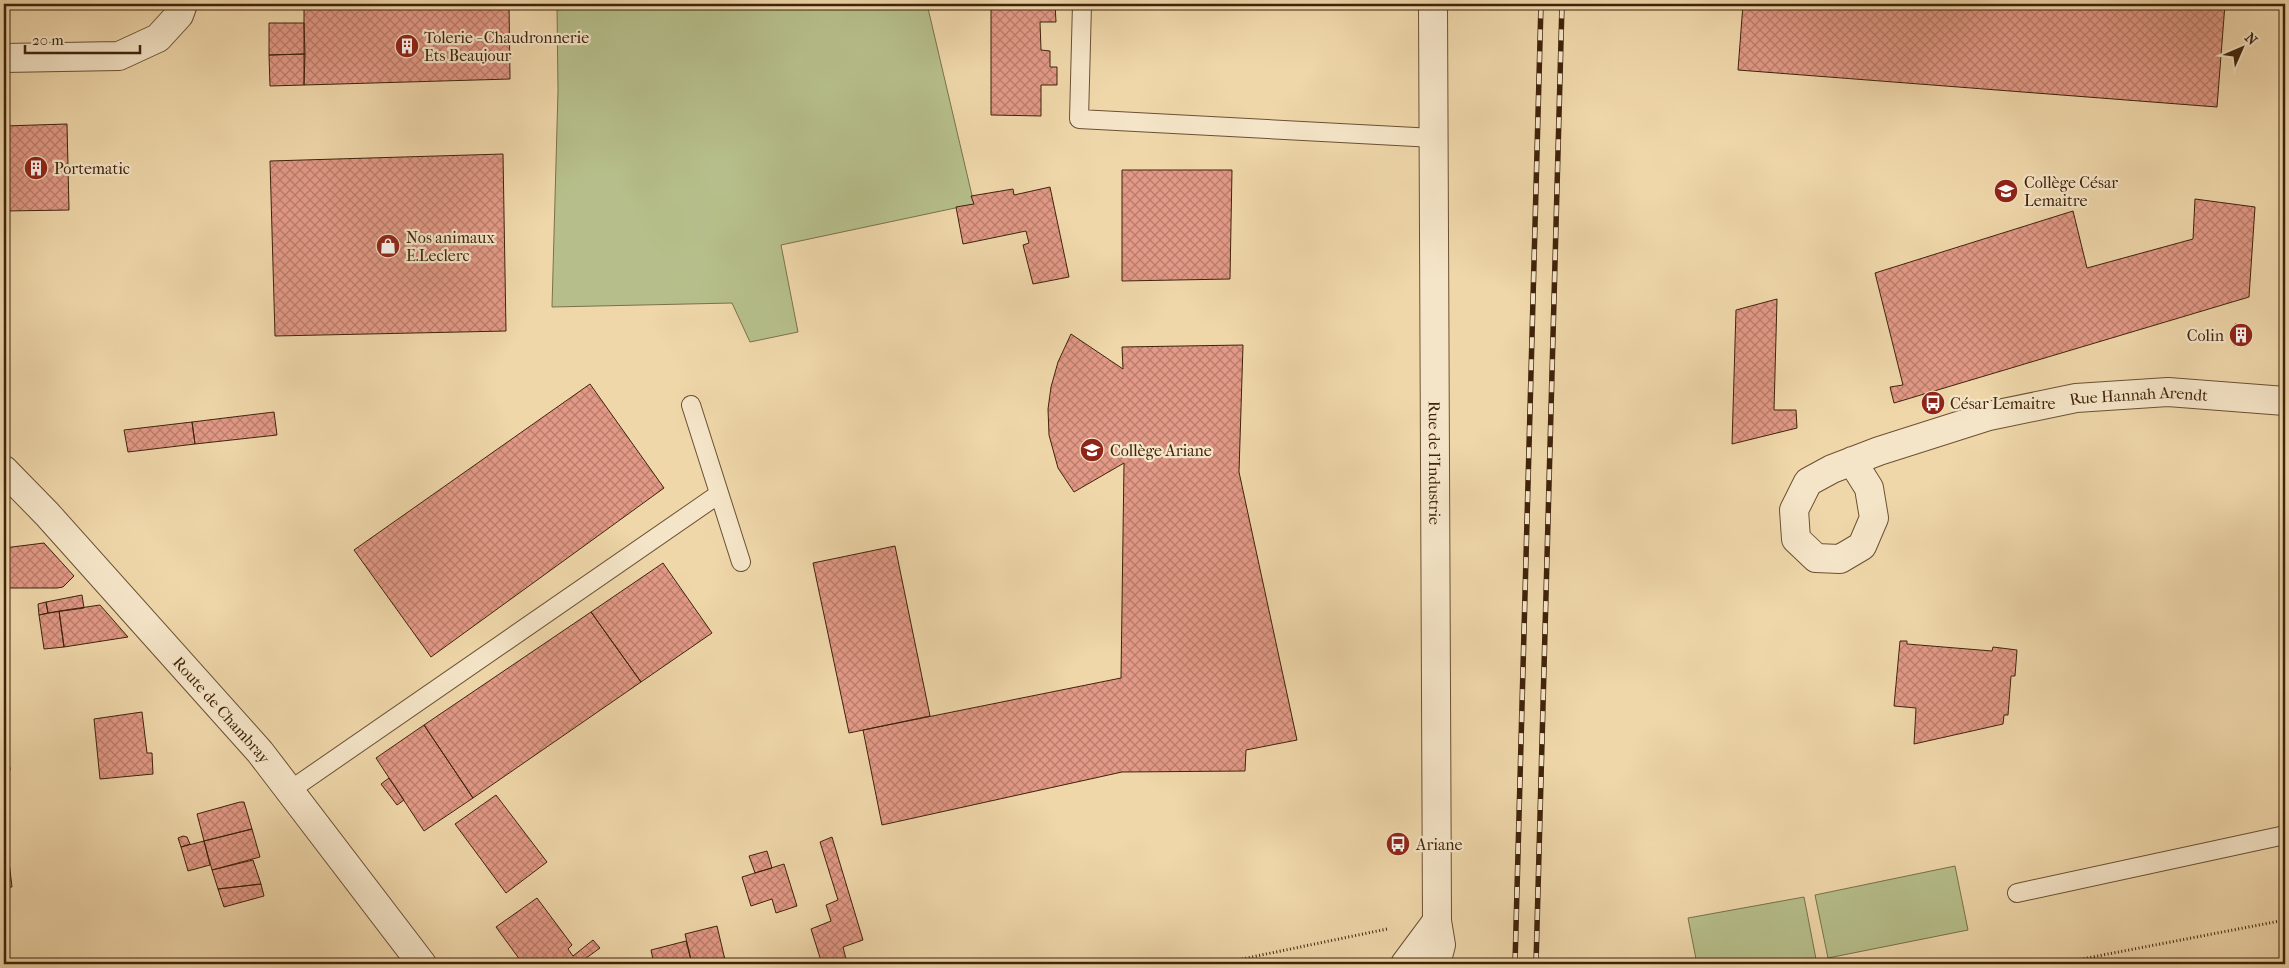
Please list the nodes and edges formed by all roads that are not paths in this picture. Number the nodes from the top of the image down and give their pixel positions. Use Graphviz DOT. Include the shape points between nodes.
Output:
graph roads {
  1 [pos="183,4"];
  2 [pos="1082,4"];
  3 [pos="1433,4"];
  4 [pos="4,58"];
  5 [pos="1434,138"];
  6 [pos="2285,401"];
  7 [pos="690,405"];
  8 [pos="1852,461"];
  9 [pos="4,470"];
  10 [pos="719,494"];
  11 [pos="742,562"];
  12 [pos="290,791"];
  13 [pos="2285,835"];
  14 [pos="2017,893"];
  15 [pos="1437,921"];
  16 [pos="422,964"];
  17 [pos="1405,964"];
  18 [pos="1436,964"];
  1 -- 4 [label="street" via="179,14 158,38 119,56"];
  2 -- 5 [label="lane" via="1079,119"];
  3 -- 5 [label="street, Rue de l'Industrie"];
  5 -- 15 [label="street, Rue de l'Industrie"];
  6 -- 8 [label="street, Rue Hannah Arendt" via="2168,392 2076,398 1989,416"];
  7 -- 10 [label="lane"];
  9 -- 12 [label="street, Route de Chambray" via="260,752"];
  10 -- 11 [label="lane"];
  10 -- 12 [label="lane"];
  12 -- 16 [label="street, Route de Chambray"];
  13 -- 14 [label="lane"];
  15 -- 17 [label="street"];
  15 -- 18 [label="street, Rue de l'Industrie" via="1441,945"];
}
